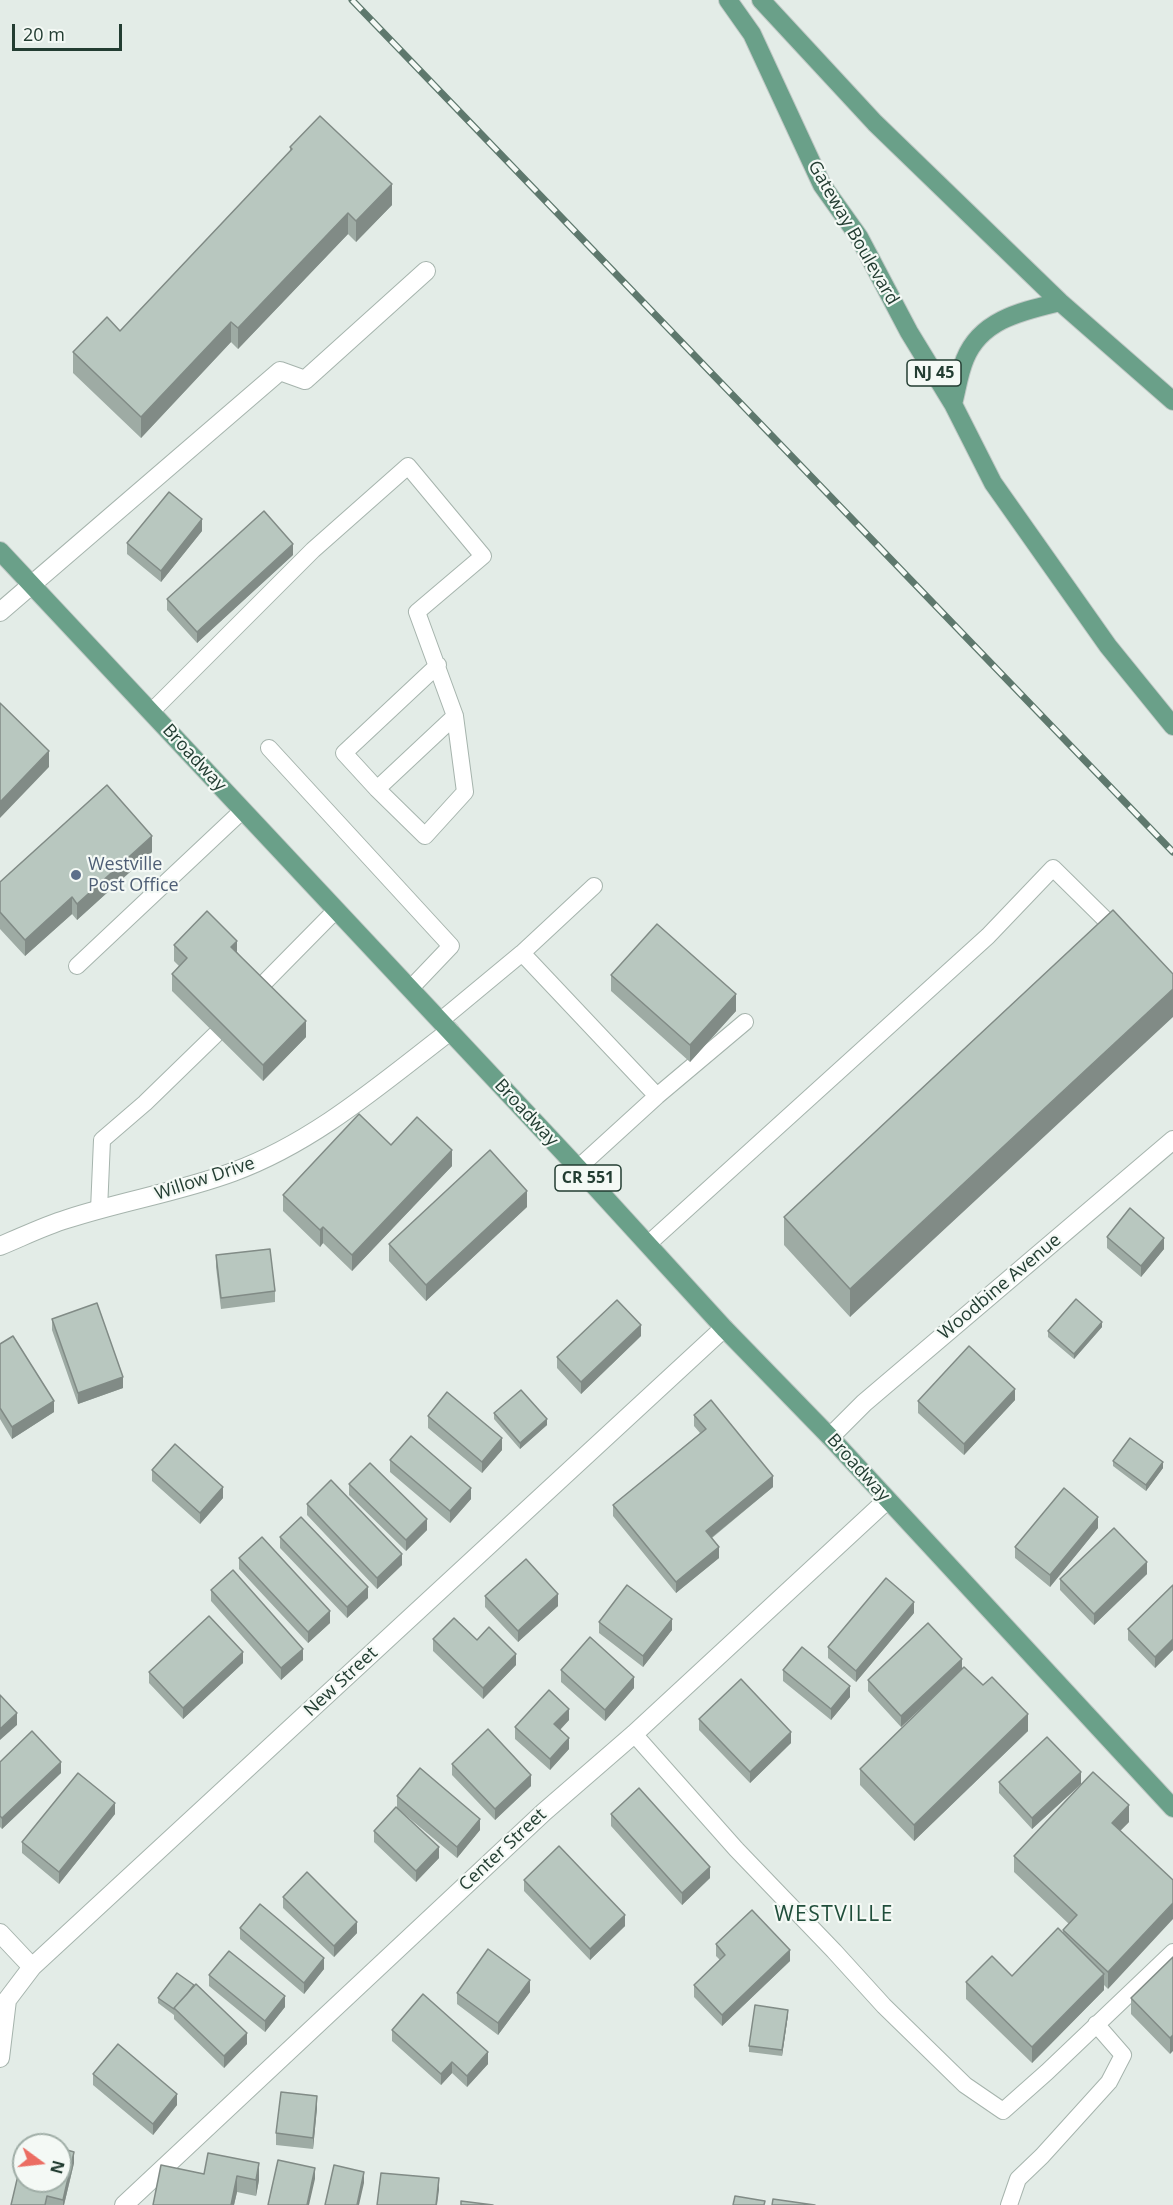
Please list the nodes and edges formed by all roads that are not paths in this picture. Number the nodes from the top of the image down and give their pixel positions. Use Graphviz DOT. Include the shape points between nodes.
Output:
graph roads {
  1 [pos="728,0"];
  2 [pos="761,0"];
  3 [pos="426,271"];
  4 [pos="1060,302"];
  5 [pos="1173,401"];
  6 [pos="953,404"];
  7 [pos="0,551"];
  8 [pos="31,584"];
  9 [pos="0,612"];
  10 [pos="438,665"];
  11 [pos="151,712"];
  12 [pos="455,716"];
  13 [pos="1173,726"];
  14 [pos="269,748"];
  15 [pos="377,789"];
  16 [pos="243,810"];
  17 [pos="594,886"];
  18 [pos="336,910"];
  19 [pos="1135,949"];
  20 [pos="522,953"];
  21 [pos="77,966"];
  22 [pos="265,982"];
  23 [pos="410,989"];
  24 [pos="745,1022"];
  25 [pos="445,1026"];
  26 [pos="215,1035"];
  27 [pos="657,1096"];
  28 [pos="1173,1140"];
  29 [pos="578,1168"];
  30 [pos="99,1210"];
  31 [pos="648,1244"];
  32 [pos="0,1246"];
  33 [pos="724,1328"];
  34 [pos="830,1437"];
  35 [pos="886,1500"];
  36 [pos="634,1734"];
  37 [pos="1173,1808"];
  38 [pos="0,1933"];
  39 [pos="1173,1952"];
  40 [pos="32,1967"];
  41 [pos="1096,2024"];
  42 [pos="0,2058"];
  43 [pos="124,2205"];
  44 [pos="1009,2205"];
  1 -- 6 [label="main road, Gateway Boulevard / NJ 45" via="752,34 822,185 859,237 909,332"];
  2 -- 4 [label="main road" via="875,123"];
  3 -- 8 [label="street" via="305,380 279,371"];
  4 -- 5 [label="main road"];
  4 -- 6 [label="main road" via="1016,313 980,333 965,358"];
  6 -- 13 [label="main road, Gateway Boulevard / NJ 45" via="993,483 1108,646"];
  7 -- 8 [label="main road, Broadway / CR 551"];
  8 -- 9 [label="street"];
  8 -- 11 [label="main road, Broadway / CR 551"];
  10 -- 11 [label="lane" via="417,612 483,556 408,466 313,550"];
  10 -- 12 [label="lane"];
  10 -- 15 [label="lane" via="344,753"];
  11 -- 16 [label="main road, Broadway / CR 551"];
  12 -- 15 [label="lane"];
  12 -- 15 [label="lane" via="465,792 425,836"];
  14 -- 23 [label="lane" via="451,946"];
  16 -- 18 [label="main road, Broadway / CR 551"];
  16 -- 21 [label="lane"];
  17 -- 20 [label="lane"];
  18 -- 22 [label="lane"];
  18 -- 23 [label="main road, Broadway / CR 551"];
  19 -- 31 [label="lane" via="1053,868 988,936"];
  20 -- 25 [label="lane"];
  20 -- 27 [label="lane"];
  23 -- 25 [label="main road, Broadway / CR 551"];
  24 -- 27 [label="lane"];
  25 -- 29 [label="main road, Broadway / CR 551"];
  25 -- 30 [label="street, Willow Drive" via="335,1118 268,1157 234,1172"];
  26 -- 30 [label="lane" via="102,1140"];
  27 -- 29 [label="lane"];
  28 -- 34 [label="street, Woodbine Avenue" via="864,1402"];
  29 -- 31 [label="main road, Broadway / CR 551"];
  30 -- 32 [label="street, Willow Drive" via="65,1219"];
  31 -- 33 [label="main road, Broadway / CR 551"];
  33 -- 34 [label="main road, Broadway / CR 551"];
  33 -- 40 [label="street, New Street"];
  34 -- 35 [label="main road, Broadway / CR 551"];
  35 -- 36 [label="street, Center Street"];
  35 -- 37 [label="main road, Broadway / CR 551"];
  36 -- 41 [label="lane" via="884,2007 965,2085 1003,2111"];
  36 -- 43 [label="street, Center Street" via="544,1812"];
  38 -- 40 [label="street"];
  39 -- 41 [label="lane"];
  40 -- 42 [label="street, New Street" via="7,2000"];
  41 -- 44 [label="lane" via="1123,2055 1109,2082 1018,2179"];
}
